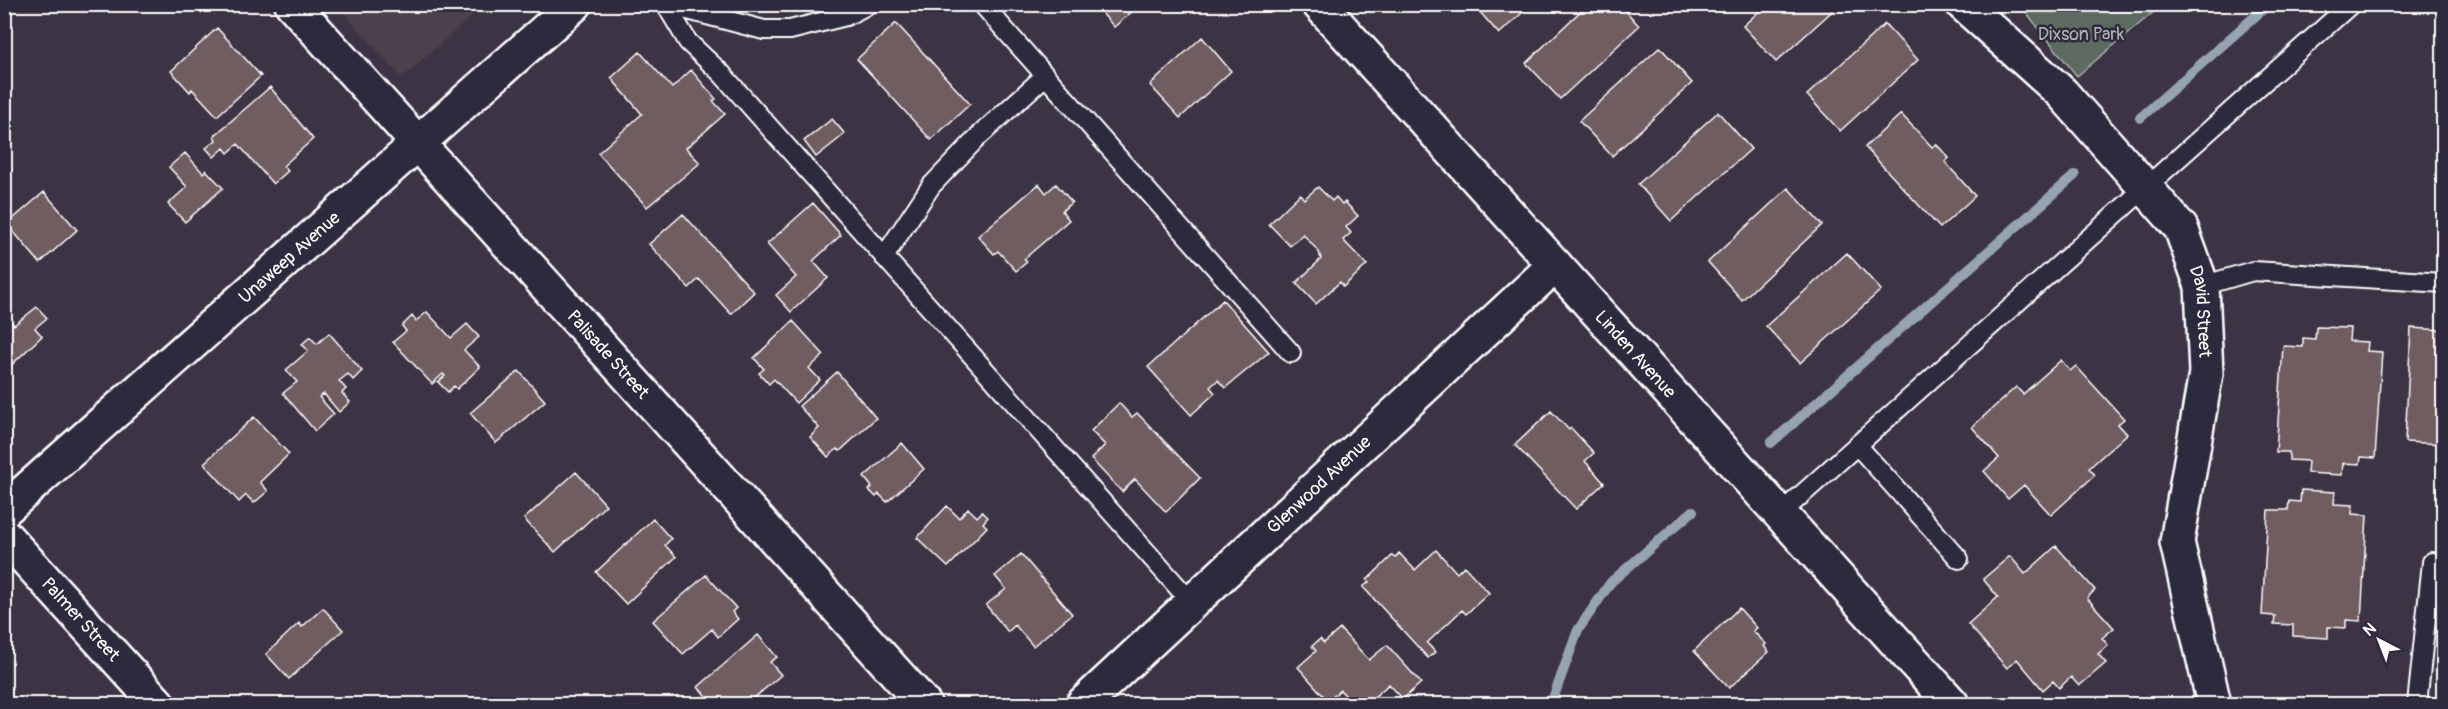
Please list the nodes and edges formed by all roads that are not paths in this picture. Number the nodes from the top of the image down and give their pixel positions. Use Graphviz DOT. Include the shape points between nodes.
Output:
graph roads {
  1 [pos="292,4"];
  2 [pos="575,4"];
  3 [pos="869,4"];
  4 [pos="982,4"];
  5 [pos="1319,4"];
  6 [pos="1963,4"];
  7 [pos="2350,4"];
  8 [pos="665,5"];
  9 [pos="1045,76"];
  10 [pos="416,144"];
  11 [pos="2145,187"];
  12 [pos="884,257"];
  13 [pos="1555,265"];
  14 [pos="2444,283"];
  15 [pos="2202,286"];
  16 [pos="1291,353"];
  17 [pos="1857,445"];
  18 [pos="4,510"];
  19 [pos="1780,514"];
  20 [pos="4,535"];
  21 [pos="1959,559"];
  22 [pos="2432,562"];
  23 [pos="1192,603"];
  24 [pos="158,705"];
  25 [pos="924,705"];
  26 [pos="1083,705"];
  27 [pos="1952,705"];
  28 [pos="2214,705"];
  29 [pos="2417,705"];
  1 -- 10 [label="street, Palisade Street"];
  2 -- 10 [label="street, Unaweep Avenue"];
  3 -- 8 [label="lane" via="846,16 790,30 764,30"];
  4 -- 9 [label="lane"];
  5 -- 13 [label="street, Linden Avenue"];
  6 -- 11 [label="street, David Street" via="2062,93"];
  7 -- 11 [label="lane"];
  8 -- 12 [label="lane" via="688,42 722,74"];
  9 -- 12 [label="lane" via="931,186"];
  9 -- 16 [label="lane"];
  10 -- 18 [label="street, Unaweep Avenue"];
  10 -- 25 [label="street, Palisade Street"];
  11 -- 15 [label="street, David Street" via="2181,228"];
  11 -- 17 [label="lane"];
  12 -- 23 [label="lane"];
  13 -- 19 [label="street, Linden Avenue"];
  13 -- 23 [label="street, Glenwood Avenue"];
  14 -- 15 [label="lane" via="2253,271"];
  15 -- 28 [label="street, David Street" via="2206,373 2177,542"];
  17 -- 19 [label="lane"];
  17 -- 21 [label="lane"];
  19 -- 27 [label="street, Linden Avenue"];
  20 -- 24 [label="street, Palmer Street"];
  22 -- 29 [label="lane"];
  23 -- 26 [label="street, Glenwood Avenue"];
}
